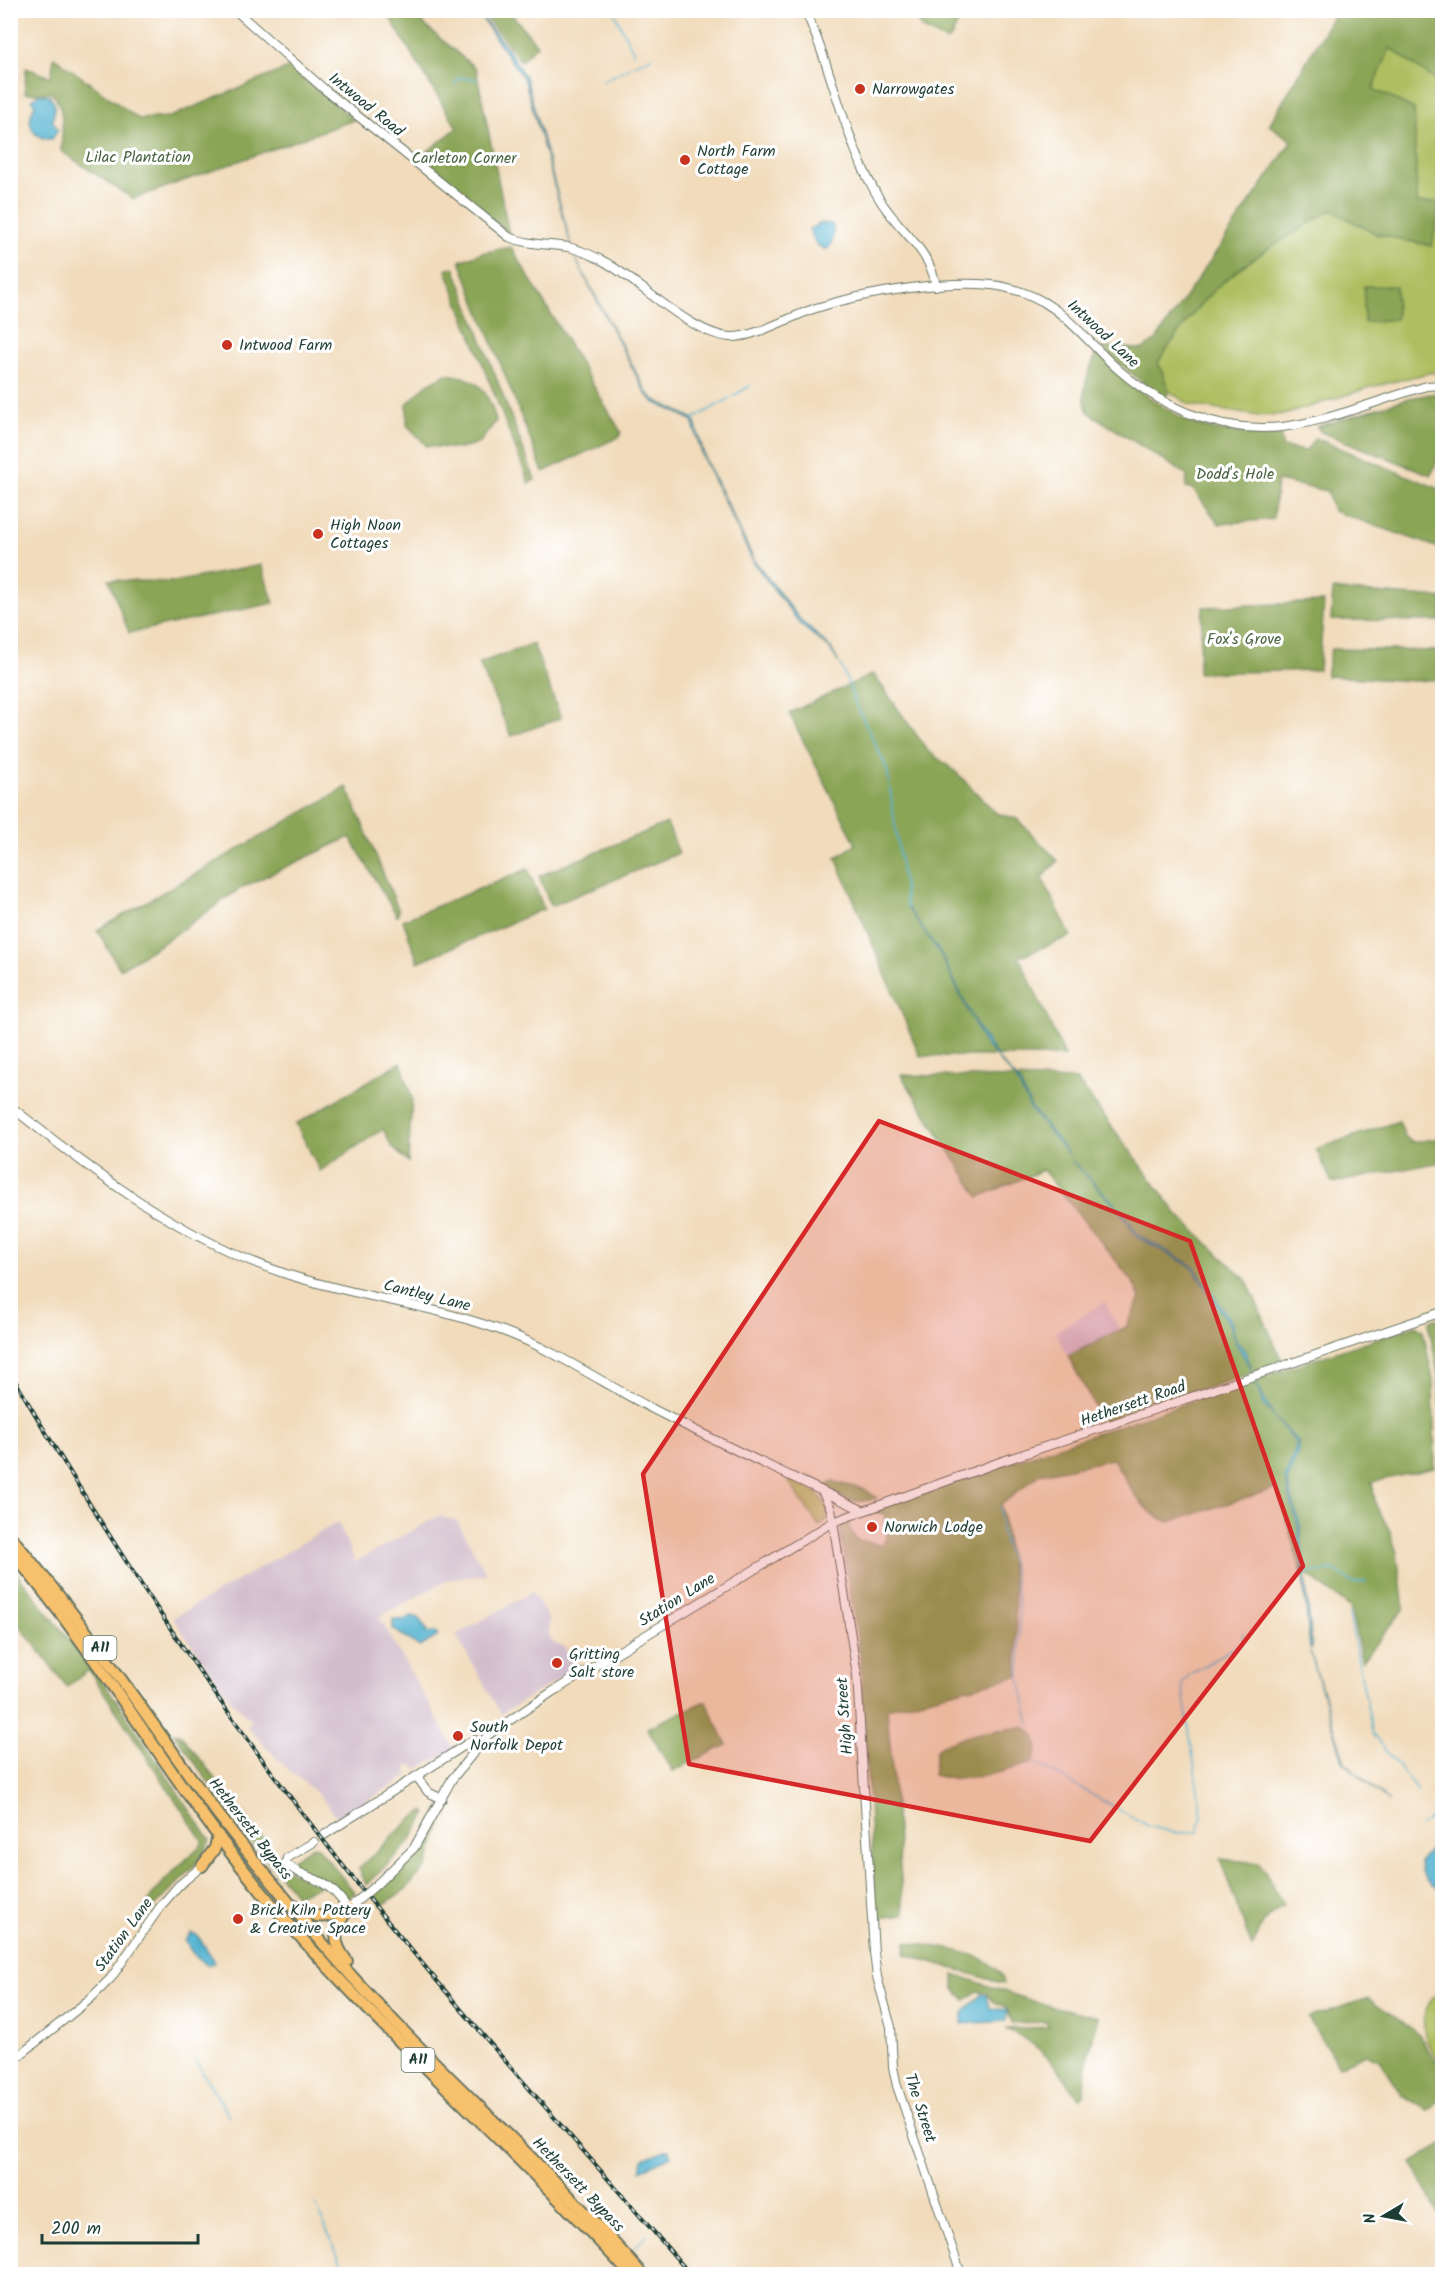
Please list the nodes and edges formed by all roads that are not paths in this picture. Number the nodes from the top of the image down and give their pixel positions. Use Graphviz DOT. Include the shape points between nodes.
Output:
graph roads {
  1 [pos="235,10"];
  2 [pos="805,10"];
  3 [pos="936,286"];
  4 [pos="739,336"];
  5 [pos="1443,385"];
  6 [pos="10,1106"];
  7 [pos="1443,1312"];
  8 [pos="824,1493"];
  9 [pos="862,1510"];
  10 [pos="833,1522"];
  11 [pos="10,1536"];
  12 [pos="10,1550"];
  13 [pos="478,1744"];
  14 [pos="417,1777"];
  15 [pos="442,1799"];
  16 [pos="324,1834"];
  17 [pos="218,1835"];
  18 [pos="314,1842"];
  19 [pos="235,1858"];
  20 [pos="202,1866"];
  21 [pos="273,1883"];
  22 [pos="352,1906"];
  23 [pos="872,1909"];
  24 [pos="372,1997"];
  25 [pos="10,2062"];
  26 [pos="630,2274"];
  27 [pos="642,2274"];
  28 [pos="961,2274"];
  1 -- 4 [label="street, Intwood Road" via="324,89 509,237 583,252 608,264 700,326 725,336"];
  2 -- 3 [label="street" via="872,185 891,215 917,242"];
  3 -- 4 [label="street, Intwood Lane" via="840,302"];
  3 -- 5 [label="street, Intwood Lane" via="1003,287 1042,300 1061,311 1144,390 1180,410 1224,424 1283,427 1427,386"];
  6 -- 8 [label="street, Cantley Lane" via="132,1198 228,1249 313,1282 505,1332"];
  7 -- 9 [label="street, Hethersett Road"];
  8 -- 9 [label="street, Cantley Lane"];
  8 -- 10 [label="street"];
  9 -- 10 [label="street, Hethersett Road"];
  10 -- 13 [label="street, Station Lane" via="537,1701"];
  10 -- 23 [label="street, High Street" via="856,1675"];
  11 -- 21 [label="highway, Hethersett Bypass / A11" via="71,1609 192,1780"];
  12 -- 17 [label="highway, Hethersett Bypass / A11" via="89,1650"];
  13 -- 14 [label="street, Station Lane" via="475,1740 470,1742"];
  13 -- 15 [label="street, Station Lane"];
  14 -- 15 [label="street" via="428,1792"];
  14 -- 16 [label="street, Station Lane"];
  15 -- 22 [label="street, Station Lane, bridge" via="414,1848"];
  17 -- 19 [label="highway, Hethersett Bypass / A11"];
  17 -- 20 [label="highway" via="215,1848"];
  18 -- 22 [label="street" via="286,1858 286,1863 323,1883"];
  19 -- 20 [label="highway" via="221,1858"];
  19 -- 26 [label="highway, Hethersett Bypass / A11" via="363,2006 541,2179"];
  20 -- 25 [label="street, Station Lane" via="160,1907 111,1978"];
  21 -- 22 [label="highway, A11" via="314,1917 328,1917"];
  21 -- 24 [label="highway, Hethersett Bypass / A11"];
  22 -- 24 [label="highway, A11" via="336,1929 337,1946"];
  23 -- 28 [label="street, The Street" via="877,1977 891,2027 897,2086"];
  24 -- 27 [label="highway, Hethersett Bypass / A11"];
}
